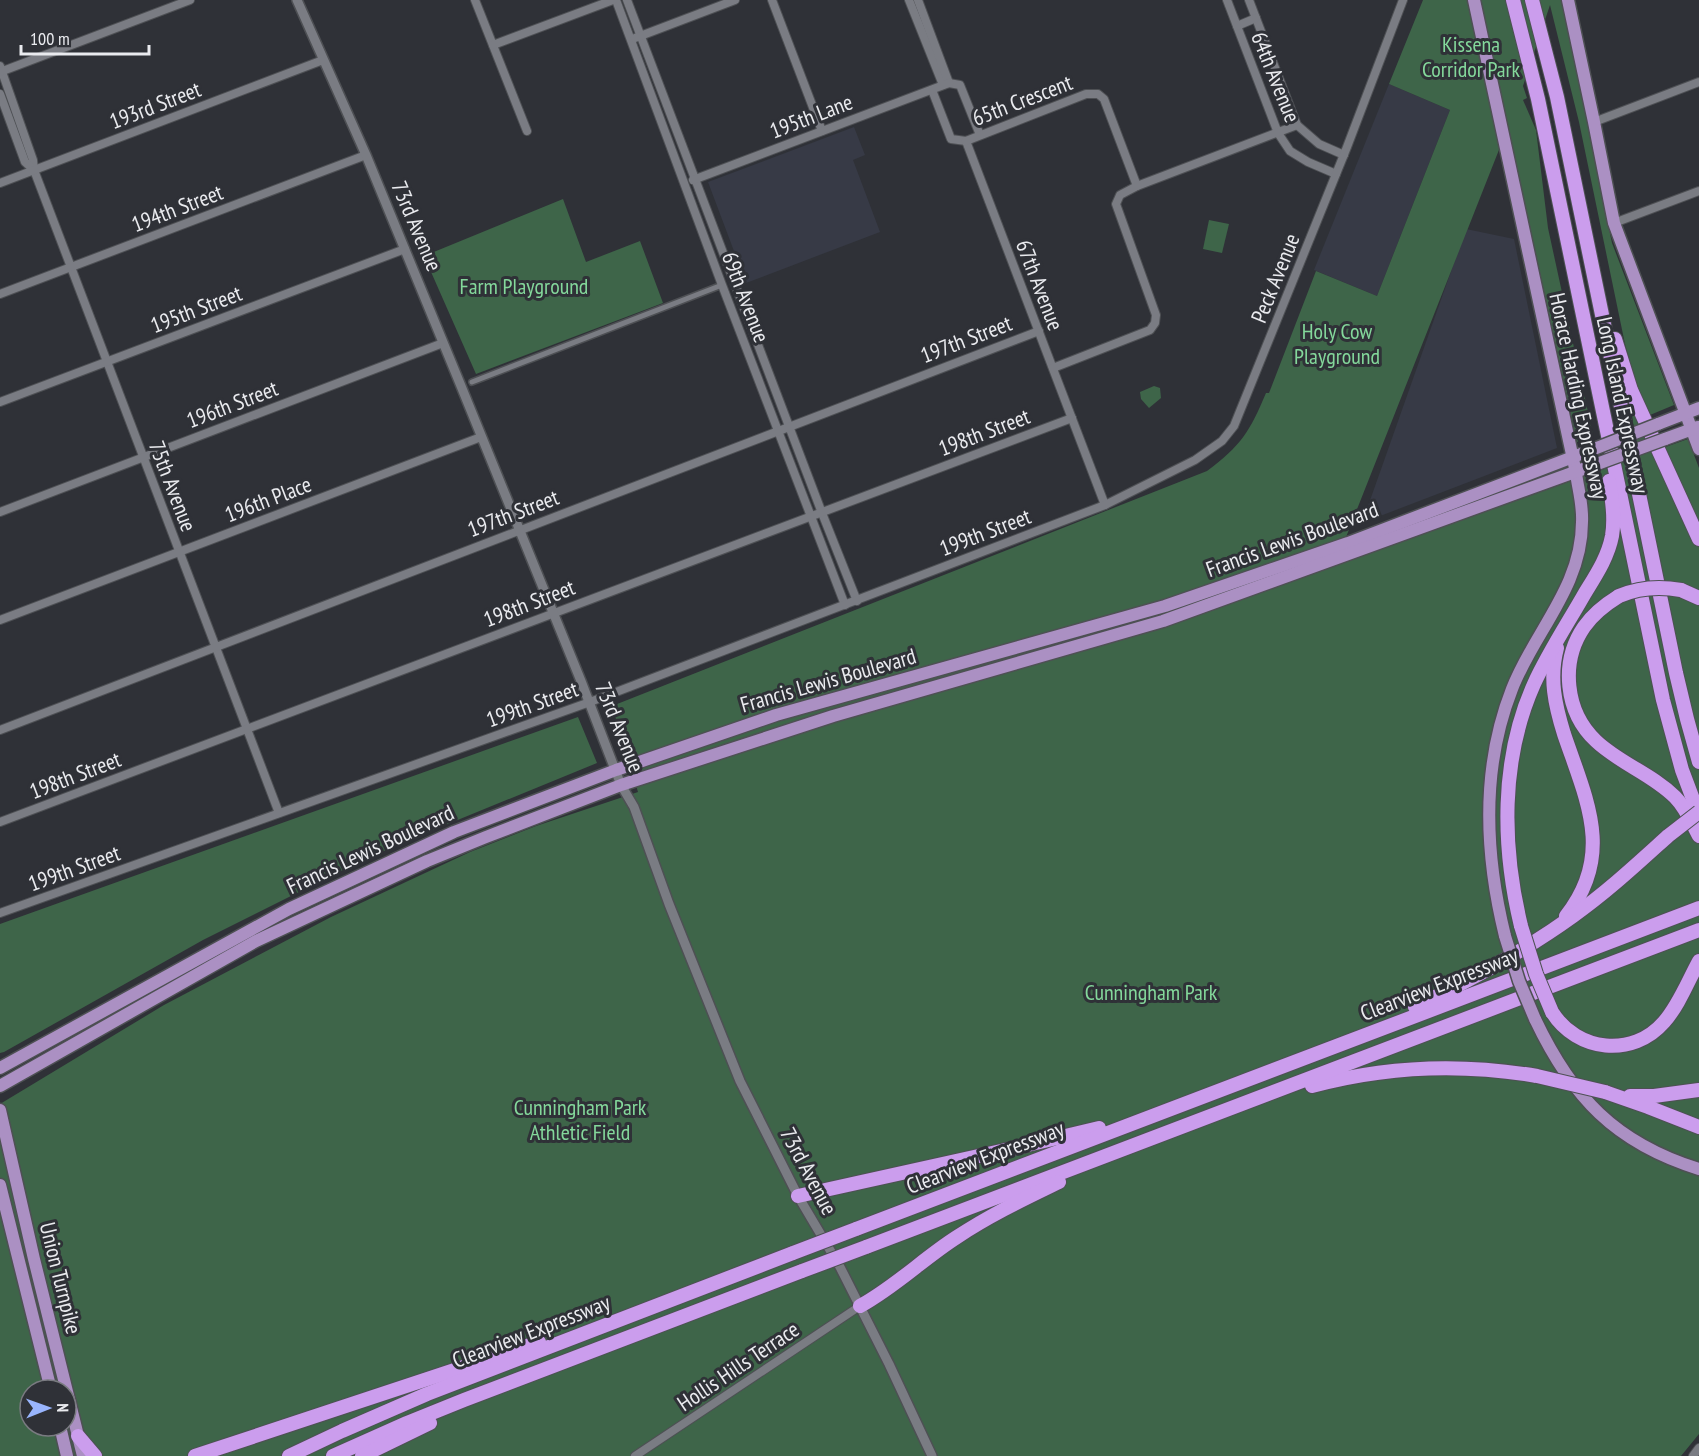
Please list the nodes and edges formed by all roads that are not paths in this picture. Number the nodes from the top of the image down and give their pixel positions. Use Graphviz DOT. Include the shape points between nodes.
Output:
graph roads {
  1 [pos="190,0"];
  2 [pos="297,0"];
  3 [pos="476,0"];
  4 [pos="615,0"];
  5 [pos="627,0"];
  6 [pos="735,0"];
  7 [pos="772,0"];
  8 [pos="909,0"];
  9 [pos="918,0"];
  10 [pos="1227,0"];
  11 [pos="1249,0"];
  12 [pos="1403,0"];
  13 [pos="1474,0"];
  14 [pos="1513,0"];
  15 [pos="1532,0"];
  16 [pos="1568,0"];
  17 [pos="1256,18"];
  18 [pos="1237,26"];
  19 [pos="640,36"];
  20 [pos="631,39"];
  21 [pos="493,45"];
  22 [pos="324,60"];
  23 [pos="1,70"];
  24 [pos="1699,82"];
  25 [pos="946,84"];
  26 [pos="932,90"];
  27 [pos="0,94"];
  28 [pos="1594,122"];
  29 [pos="1297,126"];
  30 [pos="822,130"];
  31 [pos="527,131"];
  32 [pos="1278,133"];
  33 [pos="980,135"];
  34 [pos="966,141"];
  35 [pos="366,155"];
  36 [pos="1344,155"];
  37 [pos="34,170"];
  38 [pos="1336,174"];
  39 [pos="695,179"];
  40 [pos="0,183"];
  41 [pos="685,183"];
  42 [pos="1137,186"];
  43 [pos="1699,190"];
  44 [pos="1581,216"];
  45 [pos="1614,223"];
  46 [pos="405,249"];
  47 [pos="70,267"];
  48 [pos="722,285"];
  49 [pos="0,294"];
  50 [pos="1039,331"];
  51 [pos="443,343"];
  52 [pos="1591,355"];
  53 [pos="106,363"];
  54 [pos="1053,368"];
  55 [pos="472,382"];
  56 [pos="0,402"];
  57 [pos="1699,408"];
  58 [pos="1686,414"];
  59 [pos="1072,418"];
  60 [pos="789,426"];
  61 [pos="1695,428"];
  62 [pos="777,430"];
  63 [pos="482,437"];
  64 [pos="1699,449"];
  65 [pos="1572,456"];
  66 [pos="143,457"];
  67 [pos="1576,473"];
  68 [pos="1105,505"];
  69 [pos="0,512"];
  70 [pos="822,513"];
  71 [pos="812,517"];
  72 [pos="520,530"];
  73 [pos="1699,539"];
  74 [pos="179,552"];
  75 [pos="1699,598"];
  76 [pos="857,601"];
  77 [pos="845,605"];
  78 [pos="554,613"];
  79 [pos="1570,619"];
  80 [pos="0,620"];
  81 [pos="215,647"];
  82 [pos="590,702"];
  83 [pos="246,729"];
  84 [pos="0,730"];
  85 [pos="1699,762"];
  86 [pos="616,770"];
  87 [pos="621,785"];
  88 [pos="279,813"];
  89 [pos="1699,814"];
  90 [pos="0,822"];
  91 [pos="1699,837"];
  92 [pos="1699,908"];
  93 [pos="0,913"];
  94 [pos="1699,930"];
  95 [pos="1531,945"];
  96 [pos="1699,961"];
  97 [pos="1344,1043"];
  98 [pos="0,1068"];
  99 [pos="0,1086"];
  100 [pos="1699,1090"];
  101 [pos="1605,1092"];
  102 [pos="1232,1108"];
  103 [pos="0,1110"];
  104 [pos="1154,1115"];
  105 [pos="1699,1127"];
  106 [pos="1135,1145"];
  107 [pos="1699,1169"];
  108 [pos="0,1185"];
  109 [pos="798,1196"];
  110 [pos="661,1303"];
  111 [pos="860,1306"];
  112 [pos="530,1375"];
  113 [pos="48,1378"];
  114 [pos="64,1378"];
  115 [pos="78,1436"];
  116 [pos="63,1438"];
  117 [pos="1699,1449"];
  118 [pos="67,1456"];
  119 [pos="83,1456"];
  120 [pos="95,1456"];
  121 [pos="195,1456"];
  122 [pos="289,1456"];
  123 [pos="333,1456"];
  124 [pos="362,1456"];
  125 [pos="635,1456"];
  126 [pos="932,1456"];
  127 [pos="1693,1456"];
  1 -- 23 [label="street"];
  2 -- 22 [label="street, 73rd Avenue"];
  3 -- 21 [label="street"];
  4 -- 20 [label="street, 69th Avenue"];
  4 -- 21 [label="street"];
  5 -- 19 [label="street, 69th Avenue"];
  6 -- 19 [label="street"];
  7 -- 30 [label="street"];
  8 -- 25 [label="street"];
  9 -- 25 [label="street"];
  10 -- 18 [label="street, 64th Avenue"];
  11 -- 17 [label="street, 64th Avenue"];
  12 -- 36 [label="street, Peck Avenue"];
  13 -- 65 [label="main road, Horace Harding Expressway"];
  14 -- 52 [label="highway, Long Island Expressway" via="1538,99"];
  15 -- 44 [label="highway, Long Island Expressway"];
  16 -- 28 [label="main road"];
  17 -- 18 [label="street"];
  17 -- 29 [label="street, 64th Avenue"];
  18 -- 32 [label="street, 64th Avenue"];
  19 -- 20 [label="street"];
  19 -- 39 [label="street, 69th Avenue"];
  20 -- 41 [label="street, 69th Avenue"];
  21 -- 31 [label="street"];
  22 -- 35 [label="street, 73rd Avenue"];
  22 -- 37 [label="street, 193rd Street"];
  23 -- 37 [label="street, 75th Avenue"];
  24 -- 28 [label="street"];
  25 -- 26 [label="street, 195th Lane"];
  25 -- 33 [label="street" via="960,85"];
  26 -- 30 [label="street, 195th Lane"];
  26 -- 34 [label="street" via="951,139"];
  27 -- 37 [label="street, 75th Avenue" via="26,162"];
  28 -- 45 [label="main road"];
  29 -- 32 [label="street"];
  29 -- 36 [label="street, 64th Avenue" via="1319,144"];
  30 -- 39 [label="street, 195th Lane"];
  32 -- 38 [label="street, 64th Avenue" via="1290,151"];
  32 -- 42 [label="street"];
  33 -- 34 [label="street, 65th Crescent"];
  33 -- 42 [label="street, 65th Crescent" via="1086,94 1098,94 1104,99"];
  34 -- 50 [label="street, 67th Avenue"];
  35 -- 46 [label="street, 73rd Avenue"];
  35 -- 47 [label="street, 194th Street"];
  36 -- 38 [label="street, Peck Avenue"];
  37 -- 40 [label="street, 193rd Street"];
  37 -- 47 [label="street, 75th Avenue"];
  38 -- 68 [label="street, Peck Avenue" via="1234,426 1222,441 1195,460"];
  39 -- 41 [label="street, 195th Lane"];
  39 -- 60 [label="street, 69th Avenue"];
  41 -- 48 [label="street, 69th Avenue"];
  42 -- 54 [label="street" via="1120,195 1116,204 1156,315 1155,323 1150,330"];
  43 -- 45 [label="street"];
  44 -- 73 [label="highway" via="1631,390"];
  44 -- 85 [label="highway, Long Island Expressway" via="1676,674"];
  45 -- 58 [label="main road"];
  46 -- 51 [label="street, 73rd Avenue"];
  46 -- 53 [label="street, 195th Street"];
  47 -- 49 [label="street, 194th Street"];
  47 -- 53 [label="street, 75th Avenue"];
  48 -- 55 [label="street"];
  48 -- 62 [label="street, 69th Avenue"];
  50 -- 54 [label="street, 67th Avenue"];
  50 -- 60 [label="street, 197th Street"];
  51 -- 63 [label="street, 73rd Avenue"];
  51 -- 66 [label="street, 196th Street"];
  52 -- 79 [label="highway" via="1613,525 1606,555"];
  52 -- 89 [label="highway, Long Island Expressway" via="1663,700"];
  53 -- 56 [label="street, 195th Street"];
  53 -- 66 [label="street, 75th Avenue"];
  54 -- 59 [label="street, 67th Avenue"];
  57 -- 58 [label="main road, Francis Lewis Boulevard"];
  58 -- 61 [label="main road"];
  58 -- 65 [label="main road, Francis Lewis Boulevard, bridge"];
  59 -- 68 [label="street, 67th Avenue"];
  59 -- 70 [label="street, 198th Street"];
  60 -- 62 [label="street, 197th Street"];
  60 -- 70 [label="street, 69th Avenue"];
  61 -- 64 [label="main road"];
  61 -- 67 [label="main road, Francis Lewis Boulevard, bridge"];
  62 -- 71 [label="street, 69th Avenue"];
  62 -- 72 [label="street, 197th Street"];
  63 -- 72 [label="street, 73rd Avenue"];
  63 -- 74 [label="street, 196th Place"];
  65 -- 67 [label="main road, Horace Harding Expressway"];
  65 -- 86 [label="main road, Francis Lewis Boulevard" via="1348,543 1165,606 776,715"];
  66 -- 69 [label="street, 196th Street"];
  66 -- 74 [label="street, 75th Avenue"];
  67 -- 87 [label="main road, Francis Lewis Boulevard" via="1163,621 833,716"];
  67 -- 107 [label="main road, Horace Harding Expressway, bridge" via="1582,522 1574,572 1515,681 1499,727 1490,789 1495,888 1519,981 1551,1052 1568,1079 1589,1104 1623,1133 1674,1161"];
  68 -- 76 [label="street, 199th Street"];
  70 -- 71 [label="street, 198th Street"];
  70 -- 76 [label="street, 69th Avenue"];
  71 -- 77 [label="street, 69th Avenue"];
  71 -- 78 [label="street, 198th Street"];
  72 -- 78 [label="street, 73rd Avenue"];
  72 -- 81 [label="street, 197th Street"];
  74 -- 80 [label="street, 196th Place"];
  74 -- 81 [label="street, 75th Avenue"];
  75 -- 91 [label="highway, bridge" via="1681,590 1662,588 1644,588 1619,596 1590,619 1576,642 1569,680 1574,708 1583,726 1602,747 1674,796"];
  76 -- 77 [label="street, 199th Street"];
  77 -- 82 [label="street, 199th Street"];
  78 -- 82 [label="street, 73rd Avenue"];
  78 -- 83 [label="street, 198th Street"];
  79 -- 95 [label="highway" via="1555,656 1553,690 1590,813 1593,854 1584,887 1573,906"];
  79 -- 96 [label="highway, bridge" via="1529,694 1519,725 1508,790 1513,886 1536,974 1552,1012 1566,1030 1589,1043 1614,1047 1638,1041 1666,1021"];
  81 -- 83 [label="street, 75th Avenue"];
  81 -- 84 [label="street, 197th Street"];
  82 -- 86 [label="street, 73rd Avenue"];
  82 -- 88 [label="street, 199th Street"];
  83 -- 88 [label="street, 75th Avenue"];
  83 -- 90 [label="street, 198th Street"];
  86 -- 87 [label="street, 73rd Avenue"];
  86 -- 98 [label="main road, Francis Lewis Boulevard" via="454,832 299,904"];
  87 -- 99 [label="main road, Francis Lewis Boulevard" via="427,861 256,941"];
  87 -- 109 [label="street, 73rd Avenue" via="634,807 740,1081"];
  88 -- 93 [label="street, 199th Street"];
  89 -- 95 [label="highway, bridge" via="1575,915"];
  92 -- 97 [label="highway, Clearview Expressway"];
  94 -- 102 [label="highway, Clearview Expressway"];
  95 -- 97 [label="highway"];
  97 -- 104 [label="highway, Clearview Expressway"];
  100 -- 101 [label="highway" via="1637,1096"];
  101 -- 102 [label="highway, bridge" via="1504,1071 1433,1068 1382,1071 1333,1080"];
  101 -- 105 [label="highway"];
  102 -- 106 [label="highway, Clearview Expressway"];
  103 -- 114 [label="main road, Union Turnpike"];
  104 -- 109 [label="highway"];
  104 -- 110 [label="highway, Clearview Expressway, bridge"];
  106 -- 111 [label="highway" via="971,1228"];
  106 -- 112 [label="highway, Clearview Expressway, bridge"];
  108 -- 113 [label="main road, Union Turnpike"];
  109 -- 111 [label="street, 73rd Avenue"];
  110 -- 121 [label="highway"];
  110 -- 122 [label="highway, Clearview Expressway" via="427,1394"];
  111 -- 125 [label="street, Hollis Hills Terrace"];
  111 -- 126 [label="street, 73rd Avenue"];
  112 -- 123 [label="highway, Clearview Expressway"];
  112 -- 124 [label="highway"];
  115 -- 119 [label="main road, Union Turnpike"];
  115 -- 120 [label="highway"];
  116 -- 118 [label="main road"];
  117 -- 127 [label="street"];
}
